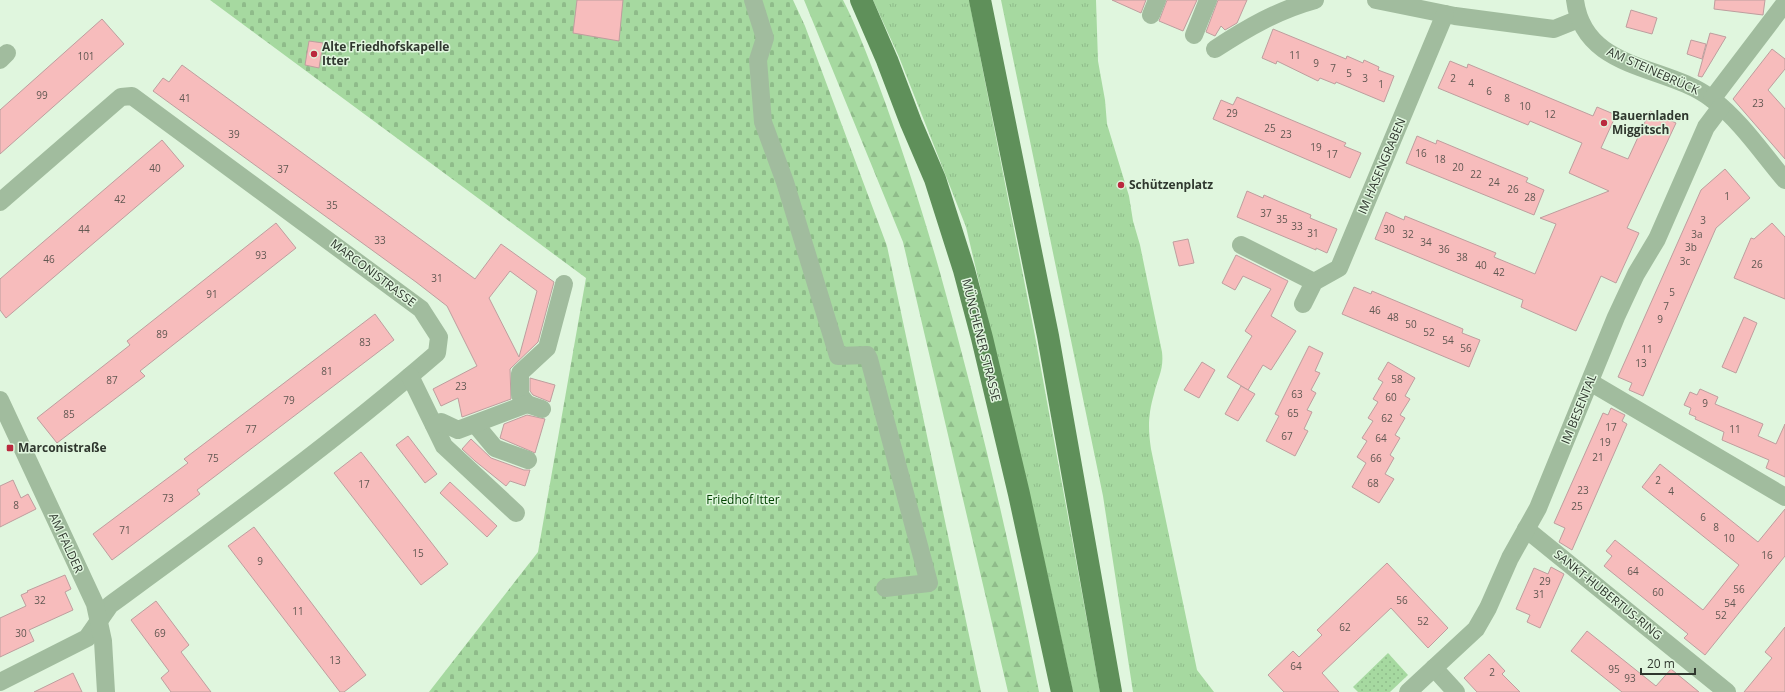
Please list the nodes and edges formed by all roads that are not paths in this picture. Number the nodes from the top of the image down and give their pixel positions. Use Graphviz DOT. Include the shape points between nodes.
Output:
graph roads {
  1 [pos="753,0"];
  2 [pos="861,0"];
  3 [pos="980,0"];
  4 [pos="1208,0"];
  5 [pos="1315,0"];
  6 [pos="1376,0"];
  7 [pos="1575,0"];
  8 [pos="1785,4"];
  9 [pos="1446,14"];
  10 [pos="1579,19"];
  11 [pos="1194,35"];
  12 [pos="1215,49"];
  13 [pos="1717,103"];
  14 [pos="1785,180"];
  15 [pos="0,202"];
  16 [pos="1241,245"];
  17 [pos="1314,282"];
  18 [pos="564,284"];
  19 [pos="1303,304"];
  20 [pos="410,376"];
  21 [pos="1590,382"];
  22 [pos="0,400"];
  23 [pos="475,424"];
  24 [pos="434,425"];
  25 [pos="528,460"];
  26 [pos="1785,496"];
  27 [pos="516,513"];
  28 [pos="1526,529"];
  29 [pos="885,588"];
  30 [pos="99,623"];
  31 [pos="1434,668"];
  32 [pos="1107,670"];
  33 [pos="0,682"];
  34 [pos="106,692"];
  35 [pos="1062,692"];
  36 [pos="1111,692"];
  37 [pos="1122,692"];
  38 [pos="1408,692"];
  39 [pos="1456,692"];
  40 [pos="1727,692"];
  1 -- 29 [label="street" via="765,38 758,60 763,122 785,182 838,356 867,355 869,359 929,583"];
  2 -- 35 [label="main road, MÜNCHENER STRASSE" via="935,180 964,270 1015,479"];
  3 -- 32 [label="main road" via="1048,336"];
  4 -- 11 [label="street"];
  5 -- 12 [label="street" via="1293,6 1251,26"];
  6 -- 9 [label="street"];
  7 -- 10 [label="street, AM STEINEBRÜCK"];
  8 -- 13 [label="street, AM STEINEBRÜCK"];
  9 -- 10 [label="street" via="1554,30"];
  9 -- 17 [label="street, IM HASENGRABEN" via="1339,268"];
  10 -- 13 [label="street, AM STEINEBRÜCK" via="1589,37 1608,52 1626,62 1697,90"];
  13 -- 14 [label="street, AM STEINEBRÜCK" via="1740,126"];
  13 -- 21 [label="street, IM BESENTAL" via="1657,239 1636,274"];
  15 -- 20 [label="street, MARCONISTRASSE" via="121,97 132,96 421,309 439,336 437,353"];
  16 -- 17 [label="street"];
  17 -- 19 [label="street"];
  18 -- 23 [label="street" via="547,348 520,373 520,395 535,407"];
  20 -- 24 [label="street"];
  20 -- 30 [label="street, MARCONISTRASSE" via="309,456 110,605"];
  21 -- 26 [label="street"];
  21 -- 28 [label="street, IM BESENTAL" via="1538,508"];
  22 -- 30 [label="street, AM FALDER" via="95,604"];
  23 -- 24 [label="street" via="458,430 441,422"];
  23 -- 25 [label="street" via="495,448"];
  24 -- 27 [label="street" via="444,446"];
  28 -- 31 [label="street, IM BESENTAL" via="1476,629"];
  28 -- 40 [label="street, SANKT-HUBERTUS-RING"];
  30 -- 33 [label="street, MARCONISTRASSE" via="86,638"];
  30 -- 34 [label="street, AM FALDER" via="103,641"];
  31 -- 38 [label="street, IM BESENTAL"];
  31 -- 39 [label="street"];
  32 -- 36 [label="main road"];
  32 -- 37 [label="main road"];
}
